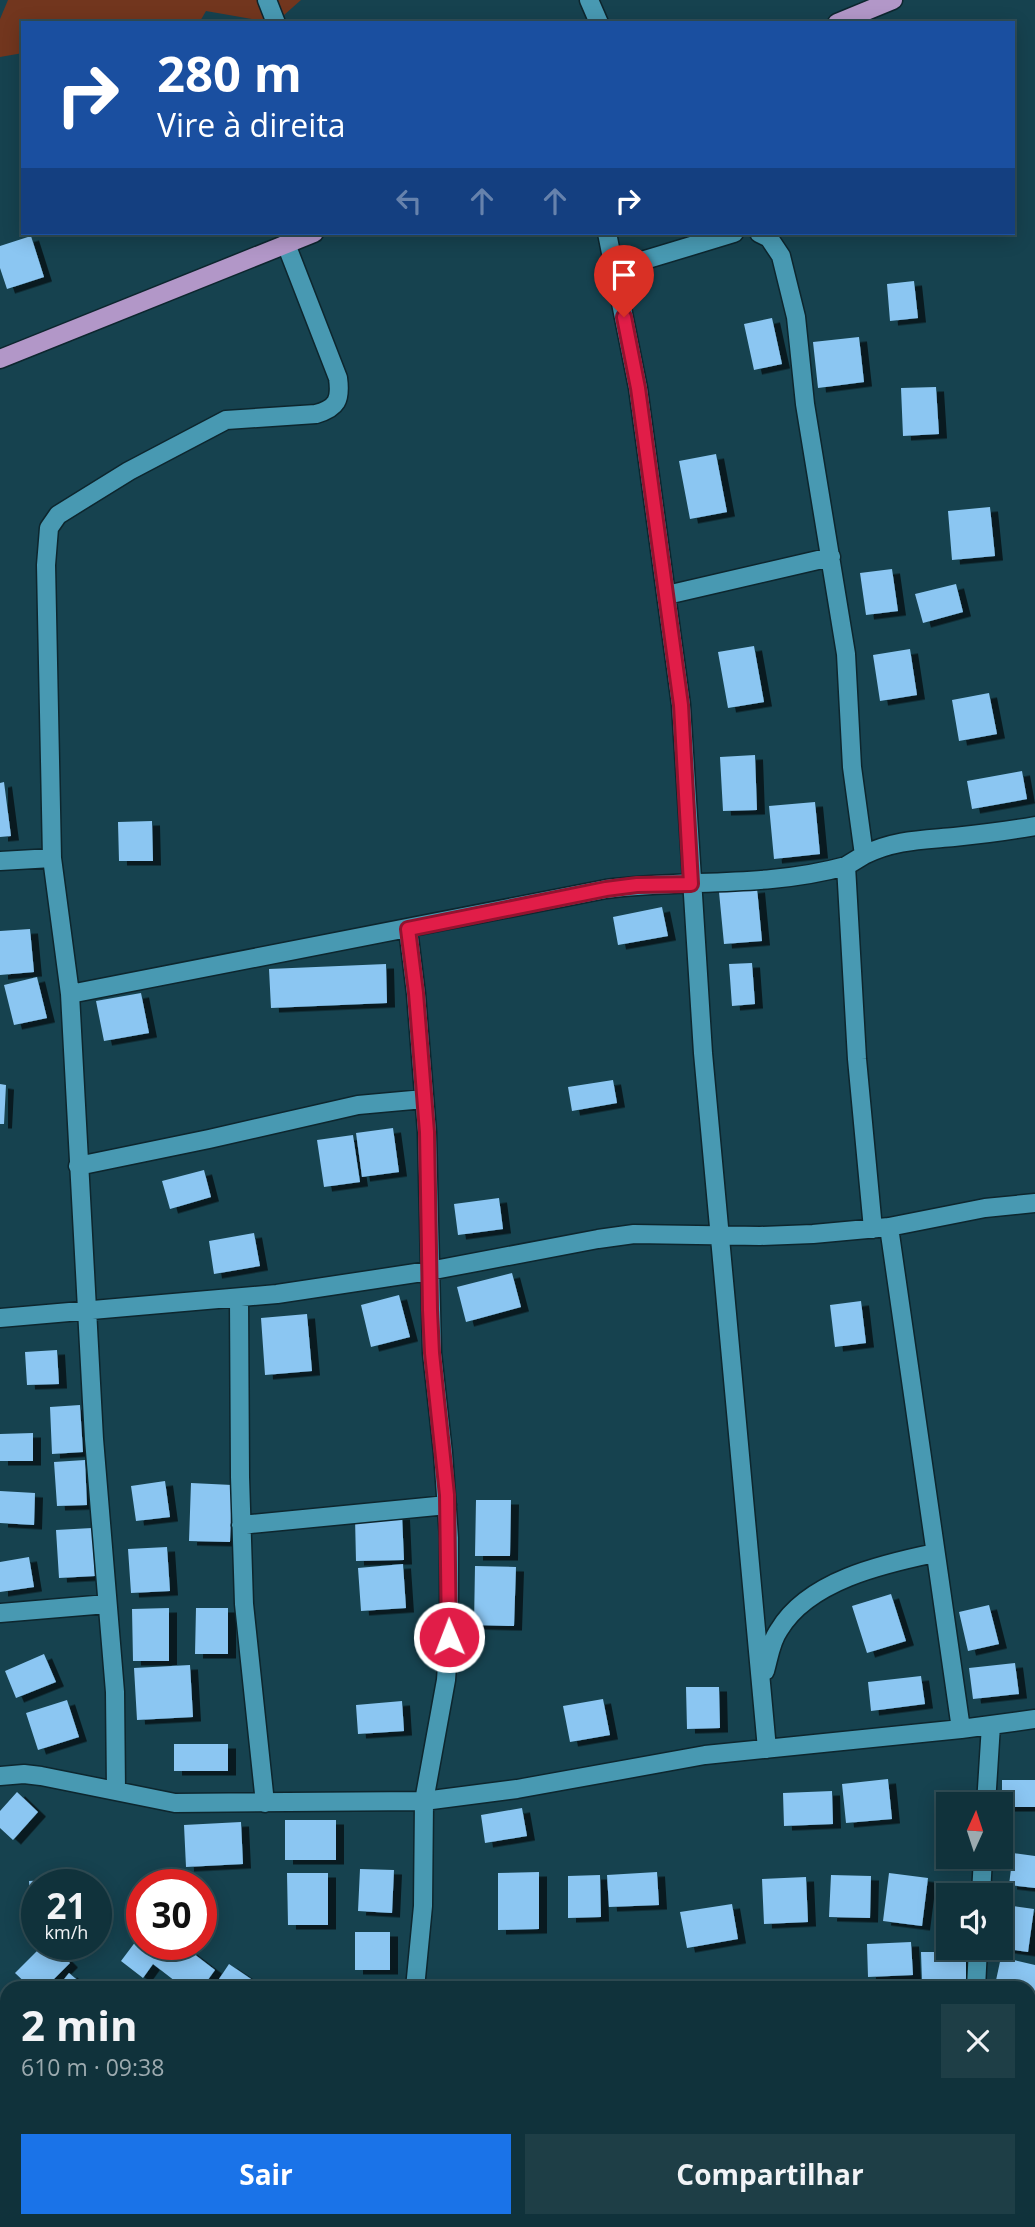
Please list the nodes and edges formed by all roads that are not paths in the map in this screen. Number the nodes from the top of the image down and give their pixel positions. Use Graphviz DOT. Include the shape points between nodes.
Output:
graph roads {
  1 [pos="267,0"];
  2 [pos="589,0"];
  3 [pos="893,0"];
  4 [pos="275,21"];
  5 [pos="598,21"];
  6 [pos="842,21"];
  7 [pos="309,235"];
  8 [pos="607,235"];
  9 [pos="727,235"];
  10 [pos="763,235"];
  11 [pos="286,244"];
  12 [pos="615,269"];
  13 [pos="0,359"];
  14 [pos="831,557"];
  15 [pos="667,595"];
  16 [pos="1035,826"];
  17 [pos="864,855"];
  18 [pos="52,858"];
  19 [pos="0,861"];
  20 [pos="846,866"];
  21 [pos="691,884"];
  22 [pos="408,929"];
  23 [pos="70,994"];
  24 [pos="424,1098"];
  25 [pos="78,1166"];
  26 [pos="1035,1203"];
  27 [pos="881,1228"];
  28 [pos="721,1236"];
  29 [pos="429,1271"];
  30 [pos="239,1298"];
  31 [pos="89,1309"];
  32 [pos="0,1318"];
  33 [pos="447,1505"];
  34 [pos="241,1525"];
  35 [pos="934,1553"];
  36 [pos="107,1604"];
  37 [pos="0,1613"];
  38 [pos="762,1681"];
  39 [pos="1035,1719"];
  40 [pos="990,1725"];
  41 [pos="961,1729"];
  42 [pos="767,1749"];
  43 [pos="0,1776"];
  44 [pos="116,1790"];
  45 [pos="987,1792"];
  46 [pos="424,1801"];
  47 [pos="265,1803"];
  48 [pos="977,1960"];
  49 [pos="416,1981"];
  50 [pos="976,1981"];
  1 -- 4 [label="street"];
  2 -- 5 [label="street"];
  3 -- 6 [label="main road"];
  7 -- 11 [label="main road"];
  8 -- 12 [label="street"];
  9 -- 12 [label="street"];
  10 -- 14 [label="street" via="781,256 796,317 805,404"];
  11 -- 13 [label="main road"];
  11 -- 18 [label="street" via="338,378 337,401 316,414 226,420 129,471 71,506 48,527"];
  12 -- 15 [label="street" via="638,388"];
  14 -- 15 [label="street"];
  14 -- 17 [label="street" via="846,654 852,768"];
  15 -- 21 [label="street" via="681,705"];
  16 -- 17 [label="street" via="903,840"];
  17 -- 20 [label="street"];
  18 -- 19 [label="street"];
  18 -- 23 [label="street"];
  20 -- 21 [label="street" via="776,880"];
  20 -- 27 [label="street" via="857,1059"];
  21 -- 22 [label="street" via="606,889"];
  21 -- 28 [label="street"];
  22 -- 23 [label="street"];
  22 -- 24 [label="street"];
  23 -- 25 [label="street"];
  24 -- 25 [label="street" via="358,1105"];
  24 -- 29 [label="street"];
  25 -- 31 [label="street"];
  26 -- 27 [label="street"];
  27 -- 28 [label="street"];
  27 -- 35 [label="street"];
  28 -- 29 [label="street" via="634,1234"];
  28 -- 38 [label="street"];
  29 -- 30 [label="street"];
  29 -- 33 [label="street"];
  30 -- 31 [label="street"];
  30 -- 34 [label="street"];
  31 -- 32 [label="street"];
  31 -- 36 [label="street"];
  33 -- 34 [label="street"];
  33 -- 46 [label="street" via="447,1658"];
  34 -- 47 [label="street" via="246,1630"];
  35 -- 38 [label="street" via="834,1583 806,1598 776,1633"];
  35 -- 41 [label="street"];
  36 -- 37 [label="street"];
  36 -- 44 [label="street" via="115,1692"];
  38 -- 42 [label="street"];
  39 -- 40 [label="street"];
  40 -- 41 [label="street"];
  40 -- 45 [label="street"];
  41 -- 42 [label="street"];
  42 -- 46 [label="street"];
  43 -- 44 [label="street" via="24,1774"];
  44 -- 47 [label="street" via="175,1803"];
  46 -- 47 [label="street"];
  46 -- 49 [label="street" via="423,1906"];
  48 -- 50 [label="street"];
}
